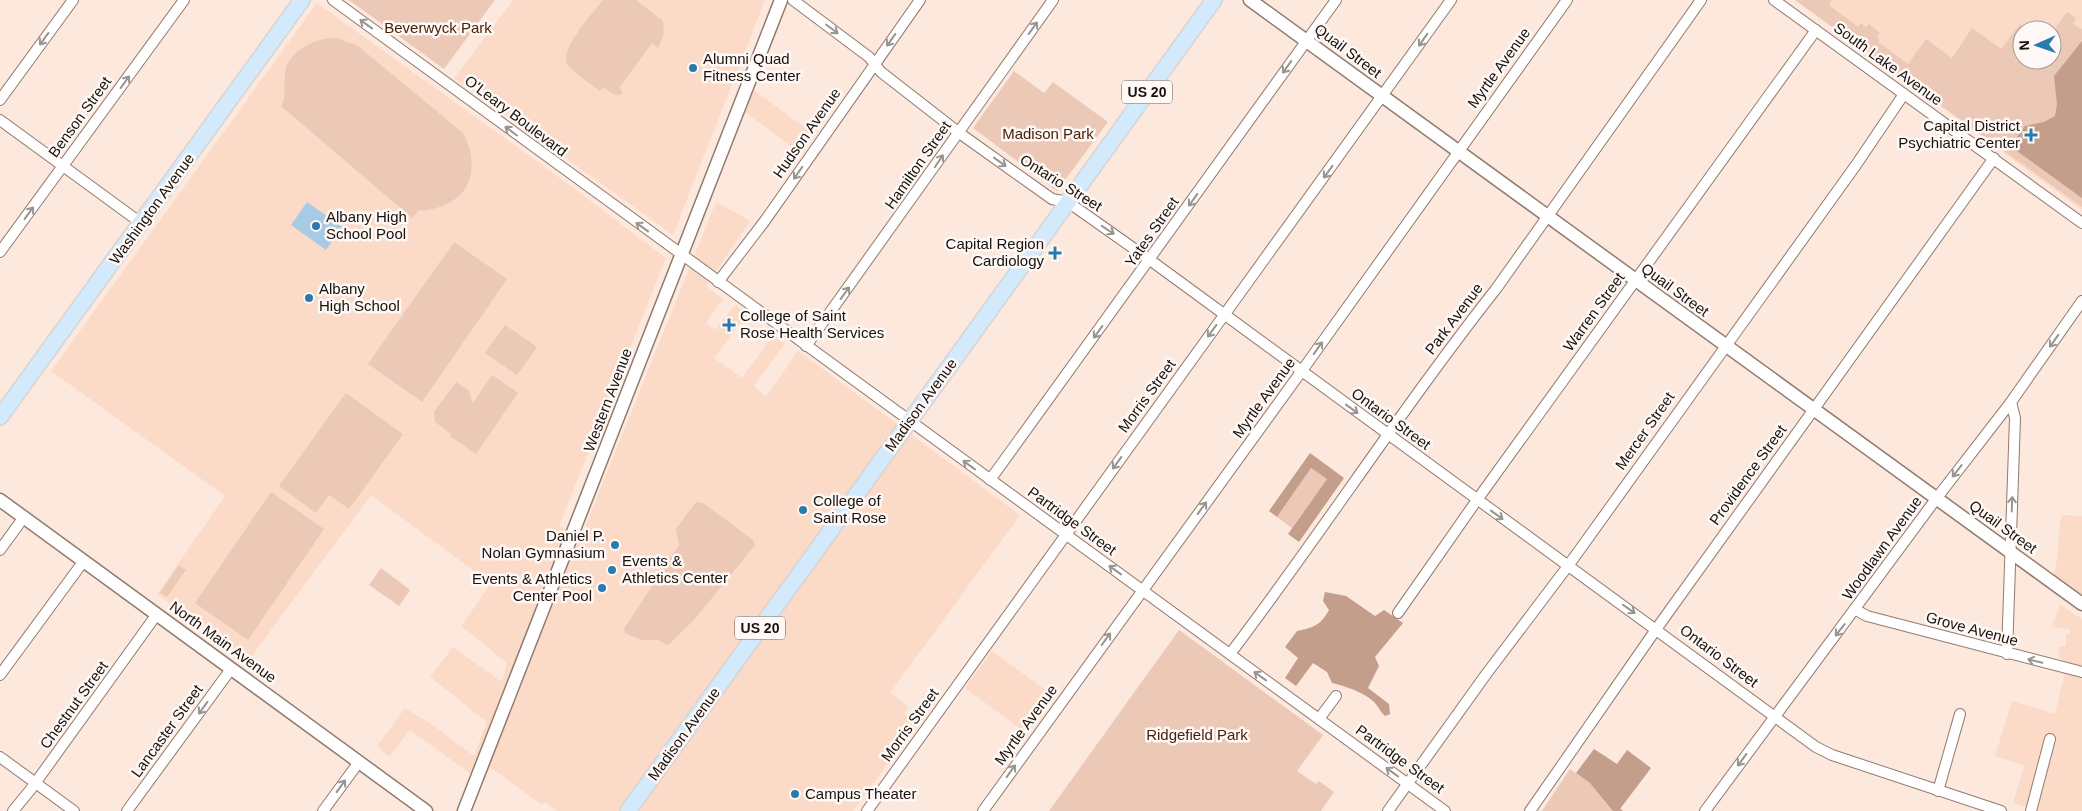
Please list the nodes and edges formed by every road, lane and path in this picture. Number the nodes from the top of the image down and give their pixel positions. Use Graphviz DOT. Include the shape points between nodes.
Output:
graph roads {
  1 [pos="73,0"];
  2 [pos="184,0"];
  3 [pos="302,0"];
  4 [pos="333,0"];
  5 [pos="781,0"];
  6 [pos="793,0"];
  7 [pos="920,0"];
  8 [pos="1053,0"];
  9 [pos="1214,0"];
  10 [pos="1250,0"];
  11 [pos="1336,0"];
  12 [pos="1451,0"];
  13 [pos="1566,0"];
  14 [pos="1701,0"];
  15 [pos="1774,0"];
  16 [pos="1816,30"];
  17 [pos="1306,40"];
  18 [pos="874,63"];
  19 [pos="1904,94"];
  20 [pos="1383,96"];
  21 [pos="0,100"];
  22 [pos="0,120"];
  23 [pos="958,132"];
  24 [pos="1459,150"];
  25 [pos="1994,158"];
  26 [pos="63,166"];
  27 [pos="1068,202"];
  28 [pos="1547,216"];
  29 [pos="141,223"];
  30 [pos="2082,223"];
  31 [pos="0,252"];
  32 [pos="682,254"];
  33 [pos="1150,260"];
  34 [pos="1635,280"];
  35 [pos="718,282"];
  36 [pos="2082,301"];
  37 [pos="1225,313"];
  38 [pos="806,346"];
  39 [pos="1724,346"];
  40 [pos="1301,372"];
  41 [pos="2011,402"];
  42 [pos="1814,408"];
  43 [pos="0,417"];
  44 [pos="910,422"];
  45 [pos="1388,435"];
  46 [pos="990,480"];
  47 [pos="1936,499"];
  48 [pos="0,500"];
  49 [pos="1477,500"];
  50 [pos="24,517"];
  51 [pos="1066,535"];
  52 [pos="0,550"];
  53 [pos="2010,552"];
  54 [pos="83,562"];
  55 [pos="1568,566"];
  56 [pos="1142,590"];
  57 [pos="2082,604"];
  58 [pos="1856,610"];
  59 [pos="1398,613"];
  60 [pos="157,614"];
  61 [pos="1657,628"];
  62 [pos="1230,654"];
  63 [pos="2007,654"];
  64 [pos="231,668"];
  65 [pos="2082,672"];
  66 [pos="0,675"];
  67 [pos="1336,696"];
  68 [pos="1960,714"];
  69 [pos="1774,716"];
  70 [pos="1319,719"];
  71 [pos="2050,739"];
  72 [pos="0,757"];
  73 [pos="359,762"];
  74 [pos="36,783"];
  75 [pos="1408,783"];
  76 [pos="1938,791"];
  77 [pos="13,811"];
  78 [pos="74,811"];
  79 [pos="127,811"];
  80 [pos="323,811"];
  81 [pos="426,811"];
  82 [pos="464,811"];
  83 [pos="628,811"];
  84 [pos="867,811"];
  85 [pos="983,811"];
  86 [pos="1388,811"];
  87 [pos="1445,811"];
  88 [pos="1530,811"];
  89 [pos="1706,811"];
  90 [pos="2001,811"];
  91 [pos="2031,811"];
  1 -- 21 [label="street, one-way"];
  26 -- 2 [label="street, Benson Street, one-way"];
  3 -- 29 [label="main road, Washington Avenue"];
  32 -- 4 [label="street, O'Leary Boulevard, one-way"];
  5 -- 32 [label="street, Western Avenue"];
  6 -- 18 [label="street, Ontario Street, one-way"];
  7 -- 18 [label="street, Hudson Avenue, one-way"];
  23 -- 8 [label="street, Hamilton Street, one-way"];
  9 -- 27 [label="main road, Madison Avenue / US 20"];
  10 -- 17 [label="street, Quail Street"];
  11 -- 17 [label="street, Yates Street"];
  12 -- 20 [label="street, Morris Street, one-way"];
  13 -- 24 [label="street, Myrtle Avenue"];
  14 -- 28 [label="street, Park Avenue"];
  15 -- 16 [label="street, South Lake Avenue"];
  16 -- 19 [label="street, South Lake Avenue"];
  16 -- 34 [label="street, Warren Street"];
  17 -- 20 [label="street, Quail Street"];
  17 -- 33 [label="street, Yates Street, one-way"];
  18 -- 23 [label="street, Ontario Street" via="881,72"];
  18 -- 35 [label="street, Hudson Avenue, one-way" via="764,222"];
  19 -- 25 [label="street, South Lake Avenue"];
  19 -- 39 [label="street, Mercer Street"];
  20 -- 24 [label="street, Quail Street"];
  20 -- 37 [label="street, Morris Street, one-way"];
  22 -- 26 [label="street"];
  23 -- 27 [label="street, Ontario Street, one-way" via="1052,199"];
  38 -- 23 [label="street, Hamilton Street, one-way"];
  24 -- 28 [label="street, Quail Street"];
  40 -- 24 [label="street, Myrtle Avenue, one-way"];
  25 -- 30 [label="street, South Lake Avenue"];
  25 -- 42 [label="street, Providence Street"];
  26 -- 29 [label="street"];
  31 -- 26 [label="street, Benson Street, one-way"];
  27 -- 33 [label="street, Ontario Street, one-way"];
  27 -- 44 [label="main road, Madison Avenue / US 20"];
  28 -- 34 [label="street, Quail Street"];
  28 -- 45 [label="street, Park Avenue"];
  29 -- 43 [label="main road, Washington Avenue"];
  32 -- 35 [label="street, Partridge Street"];
  32 -- 82 [label="street, Western Avenue"];
  33 -- 37 [label="street, Ontario Street"];
  33 -- 46 [label="street, Yates Street, one-way"];
  34 -- 39 [label="street, Quail Street"];
  34 -- 49 [label="street, Warren Street"];
  35 -- 38 [label="street, Partridge Street"];
  36 -- 41 [label="street, Woodlawn Avenue, one-way"];
  37 -- 40 [label="street, Ontario Street"];
  37 -- 51 [label="street, Morris Street, one-way"];
  38 -- 44 [label="street, Partridge Street"];
  39 -- 42 [label="street, Quail Street"];
  39 -- 55 [label="street, Mercer Street"];
  40 -- 45 [label="street, Ontario Street, one-way"];
  56 -- 40 [label="street, Myrtle Avenue, one-way"];
  41 -- 47 [label="street, Woodlawn Avenue, one-way"];
  53 -- 41 [label="street, one-way" via="2015,418"];
  42 -- 47 [label="street, Quail Street"];
  42 -- 61 [label="street, Providence Street"];
  46 -- 44 [label="street, Partridge Street, one-way"];
  44 -- 83 [label="main road, Madison Avenue / US 20"];
  45 -- 49 [label="street, Ontario Street"];
  45 -- 62 [label="street, Park Avenue"];
  46 -- 51 [label="street, Partridge Street"];
  47 -- 53 [label="street, Quail Street"];
  47 -- 58 [label="street, Woodlawn Avenue"];
  48 -- 50 [label="street, North Main Avenue"];
  49 -- 55 [label="street, Ontario Street, one-way"];
  49 -- 59 [label="street, Warren Street"];
  50 -- 52 [label="street"];
  50 -- 54 [label="street, North Main Avenue"];
  56 -- 51 [label="street, Partridge Street, one-way"];
  51 -- 84 [label="street, Morris Street"];
  53 -- 57 [label="street, Quail Street"];
  53 -- 63 [label="street"];
  54 -- 60 [label="street, North Main Avenue"];
  54 -- 66 [label="street"];
  55 -- 61 [label="street, Ontario Street, one-way"];
  55 -- 75 [label="street, Mercer Street"];
  56 -- 62 [label="street, Partridge Street"];
  85 -- 56 [label="street, Myrtle Avenue, one-way"];
  58 -- 63 [label="street, Grove Avenue" via="1867,616"];
  58 -- 69 [label="street, Woodlawn Avenue, one-way"];
  60 -- 64 [label="street, North Main Avenue"];
  60 -- 74 [label="street, Chestnut Street"];
  61 -- 69 [label="street, Ontario Street"];
  61 -- 88 [label="street, Providence Street"];
  70 -- 62 [label="street, Partridge Street, one-way"];
  65 -- 63 [label="street, Grove Avenue, one-way"];
  64 -- 73 [label="street, North Main Avenue"];
  64 -- 79 [label="street, Lancaster Street, one-way"];
  67 -- 70 [label="street"];
  68 -- 76 [label="street"];
  69 -- 76 [label="street, Ontario Street" via="1832,755"];
  69 -- 89 [label="street, Woodlawn Avenue, one-way"];
  75 -- 70 [label="street, Partridge Street, one-way"];
  71 -- 91 [label="street"];
  72 -- 74 [label="street"];
  80 -- 73 [label="street, one-way"];
  73 -- 81 [label="street, North Main Avenue"];
  74 -- 77 [label="street, Chestnut Street"];
  74 -- 78 [label="street"];
  75 -- 86 [label="street, Mercer Street"];
  75 -- 87 [label="street, Partridge Street"];
  76 -- 90 [label="street, Ontario Street"];
}
